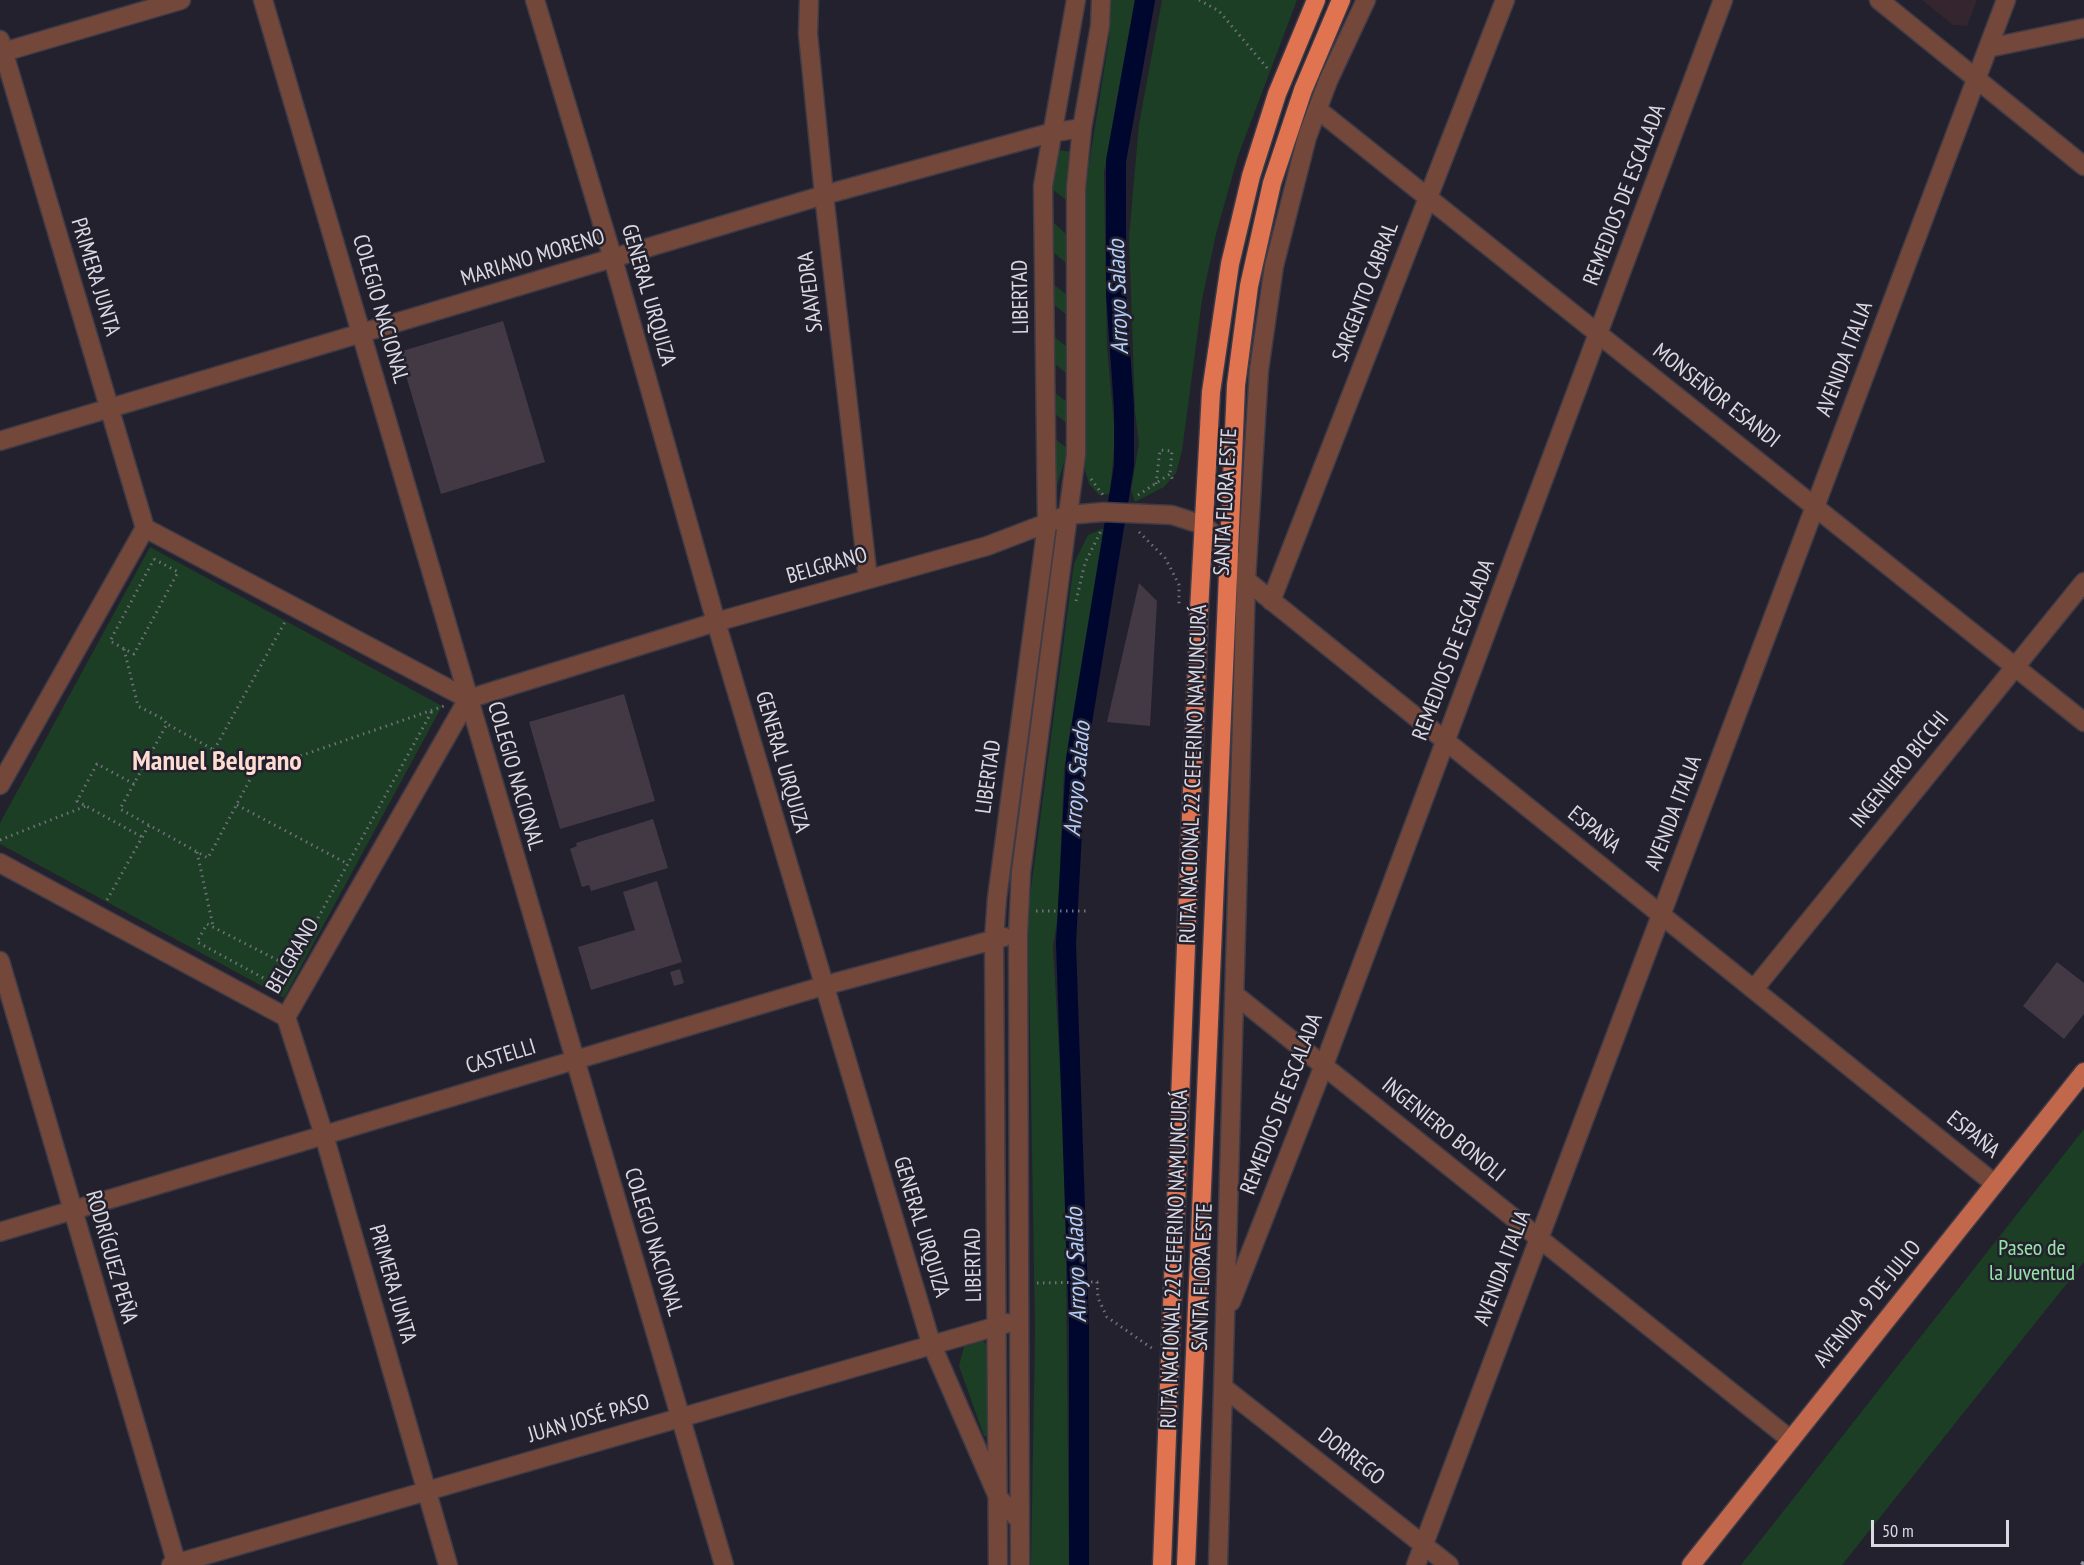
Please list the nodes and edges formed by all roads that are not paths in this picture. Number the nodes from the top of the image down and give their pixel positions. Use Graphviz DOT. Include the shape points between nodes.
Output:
graph roads {
  1 [pos="181,0"];
  2 [pos="263,0"];
  3 [pos="535,0"];
  4 [pos="809,0"];
  5 [pos="1076,0"];
  6 [pos="1101,0"];
  7 [pos="1316,0"];
  8 [pos="1341,0"];
  9 [pos="1366,0"];
  10 [pos="1505,0"];
  11 [pos="1723,0"];
  12 [pos="1879,0"];
  13 [pos="2006,0"];
  14 [pos="2084,28"];
  15 [pos="1988,48"];
  16 [pos="1,49"];
  17 [pos="1976,79"];
  18 [pos="1317,109"];
  19 [pos="1082,128"];
  20 [pos="1050,133"];
  21 [pos="2084,166"];
  22 [pos="824,195"];
  23 [pos="1428,198"];
  24 [pos="613,259"];
  25 [pos="363,333"];
  26 [pos="1598,334"];
  27 [pos="110,409"];
  28 [pos="0,441"];
  29 [pos="1815,506"];
  30 [pos="1068,515"];
  31 [pos="1047,525"];
  32 [pos="1203,525"];
  33 [pos="145,528"];
  34 [pos="1228,555"];
  35 [pos="868,579"];
  36 [pos="1246,580"];
  37 [pos="2084,582"];
  38 [pos="1271,601"];
  39 [pos="716,622"];
  40 [pos="2015,666"];
  41 [pos="468,699"];
  42 [pos="2084,722"];
  43 [pos="1446,741"];
  44 [pos="0,785"];
  45 [pos="0,863"];
  46 [pos="1662,914"];
  47 [pos="1018,934"];
  48 [pos="994,939"];
  49 [pos="0,962"];
  50 [pos="823,986"];
  51 [pos="1754,989"];
  52 [pos="1234,994"];
  53 [pos="286,1017"];
  54 [pos="574,1060"];
  55 [pos="1324,1065"];
  56 [pos="2084,1072"];
  57 [pos="324,1135"];
  58 [pos="1995,1184"];
  59 [pos="72,1211"];
  60 [pos="0,1232"];
  61 [pos="1539,1238"];
  62 [pos="1226,1314"];
  63 [pos="1019,1320"];
  64 [pos="998,1326"];
  65 [pos="931,1343"];
  66 [pos="1223,1387"];
  67 [pos="681,1418"];
  68 [pos="1791,1440"];
  69 [pos="427,1490"];
  70 [pos="998,1497"];
  71 [pos="1020,1521"];
  72 [pos="1424,1545"];
  73 [pos="175,1564"];
  74 [pos="448,1565"];
  75 [pos="724,1565"];
  76 [pos="998,1565"];
  77 [pos="1020,1565"];
  78 [pos="1162,1565"];
  79 [pos="1186,1565"];
  80 [pos="1218,1565"];
  81 [pos="1416,1565"];
  82 [pos="1449,1565"];
  83 [pos="1690,1565"];
  1 -- 16 [label="street"];
  2 -- 25 [label="street, COLEGIO NACIONAL"];
  3 -- 24 [label="street, GENERAL URQUIZA"];
  4 -- 22 [label="street, SAAVEDRA" via="808,34"];
  5 -- 20 [label="street, LIBERTAD"];
  6 -- 19 [label="street, LIBERTAD"];
  7 -- 32 [label="highway, RUTA NACIONAL 22 CEFERINO NAMUNCURÁ" via="1281,84 1251,176 1230,264 1212,381"];
  8 -- 34 [label="highway, RUTA NACIONAL 22 CEFERINO NAMUNCURÁ" via="1303,90 1259,234 1236,385"];
  9 -- 18 [label="street, SANTA FLORA ESTE"];
  10 -- 23 [label="street, SARGENTO CABRAL"];
  11 -- 26 [label="street, REMEDIOS DE ESCALADA"];
  12 -- 17 [label="street"];
  13 -- 15 [label="street, AVENIDA ITALIA"];
  14 -- 15 [label="street"];
  15 -- 17 [label="street, AVENIDA ITALIA"];
  16 -- 27 [label="street, PRIMERA JUNTA"];
  17 -- 21 [label="street"];
  17 -- 29 [label="street, AVENIDA ITALIA"];
  18 -- 23 [label="street, MONSEÑOR ESANDI"];
  18 -- 36 [label="street, SANTA FLORA ESTE" via="1284,220 1268,301 1256,404"];
  19 -- 20 [label="street, MARIANO MORENO"];
  19 -- 30 [label="street, LIBERTAD" via="1076,188 1076,454"];
  20 -- 22 [label="street, MARIANO MORENO"];
  20 -- 31 [label="street, LIBERTAD" via="1043,186"];
  22 -- 24 [label="street, MARIANO MORENO"];
  22 -- 35 [label="street, SAAVEDRA"];
  23 -- 26 [label="street, MONSEÑOR ESANDI"];
  23 -- 38 [label="street, SARGENTO CABRAL"];
  24 -- 25 [label="street, MARIANO MORENO"];
  24 -- 39 [label="street, GENERAL URQUIZA"];
  25 -- 27 [label="street, MARIANO MORENO"];
  25 -- 41 [label="street, COLEGIO NACIONAL"];
  26 -- 29 [label="street, MONSEÑOR ESANDI"];
  26 -- 43 [label="street, REMEDIOS DE ESCALADA"];
  27 -- 28 [label="street, MARIANO MORENO"];
  27 -- 33 [label="street, PRIMERA JUNTA"];
  29 -- 40 [label="street, MONSEÑOR ESANDI"];
  29 -- 46 [label="street, AVENIDA ITALIA"];
  30 -- 31 [label="street, BELGRANO"];
  30 -- 32 [label="street, BELGRANO" via="1103,519 1132,512 1172,515"];
  30 -- 47 [label="street, LIBERTAD" via="1021,872"];
  31 -- 35 [label="street, BELGRANO"];
  31 -- 48 [label="street, LIBERTAD"];
  32 -- 34 [label="street, ESPAÑA"];
  32 -- 78 [label="highway, RUTA NACIONAL 22 CEFERINO NAMUNCURÁ"];
  33 -- 41 [label="street"];
  33 -- 44 [label="street"];
  34 -- 36 [label="street, ESPAÑA"];
  34 -- 79 [label="highway, RUTA NACIONAL 22 CEFERINO NAMUNCURÁ"];
  35 -- 39 [label="street, BELGRANO"];
  36 -- 38 [label="street, ESPAÑA"];
  36 -- 52 [label="street, SANTA FLORA ESTE"];
  37 -- 40 [label="street, INGENIERO BICCHI"];
  38 -- 43 [label="street, ESPAÑA"];
  39 -- 41 [label="street, BELGRANO"];
  39 -- 50 [label="street, GENERAL URQUIZA"];
  40 -- 42 [label="street, MONSEÑOR ESANDI"];
  40 -- 51 [label="street, INGENIERO BICCHI"];
  41 -- 53 [label="street, BELGRANO"];
  41 -- 54 [label="street, COLEGIO NACIONAL"];
  43 -- 46 [label="street, ESPAÑA"];
  43 -- 55 [label="street, REMEDIOS DE ESCALADA"];
  45 -- 53 [label="street, BELGRANO"];
  46 -- 51 [label="street, ESPAÑA"];
  46 -- 61 [label="street, AVENIDA ITALIA"];
  47 -- 48 [label="street, CASTELLI"];
  47 -- 63 [label="street, LIBERTAD"];
  48 -- 50 [label="street, CASTELLI"];
  48 -- 64 [label="street, LIBERTAD"];
  49 -- 59 [label="street, RODRÍGUEZ PEÑA"];
  50 -- 54 [label="street, CASTELLI"];
  50 -- 65 [label="street, GENERAL URQUIZA"];
  51 -- 58 [label="street, ESPAÑA"];
  52 -- 55 [label="street, INGENIERO BONOLI"];
  52 -- 62 [label="street, SANTA FLORA ESTE"];
  53 -- 57 [label="street, PRIMERA JUNTA"];
  54 -- 57 [label="street, CASTELLI"];
  54 -- 67 [label="street, COLEGIO NACIONAL"];
  55 -- 61 [label="street, INGENIERO BONOLI"];
  55 -- 62 [label="street, REMEDIOS DE ESCALADA"];
  56 -- 58 [label="main road, AVENIDA 9 DE JULIO"];
  57 -- 59 [label="street, CASTELLI"];
  57 -- 69 [label="street, PRIMERA JUNTA"];
  58 -- 68 [label="main road, AVENIDA 9 DE JULIO"];
  59 -- 60 [label="street, CASTELLI"];
  59 -- 73 [label="street, RODRÍGUEZ PEÑA"];
  61 -- 68 [label="street, INGENIERO BONOLI"];
  61 -- 72 [label="street, AVENIDA ITALIA"];
  62 -- 66 [label="street, SANTA FLORA ESTE"];
  63 -- 64 [label="street, JUAN JOSÉ PASO"];
  63 -- 71 [label="street, LIBERTAD"];
  64 -- 65 [label="street, JUAN JOSÉ PASO"];
  64 -- 70 [label="street, LIBERTAD"];
  65 -- 67 [label="street, JUAN JOSÉ PASO"];
  65 -- 70 [label="street, GENERAL URQUIZA"];
  66 -- 72 [label="street, DORREGO"];
  66 -- 80 [label="street, SANTA FLORA ESTE"];
  67 -- 69 [label="street, JUAN JOSÉ PASO"];
  67 -- 75 [label="street, COLEGIO NACIONAL"];
  68 -- 83 [label="main road, AVENIDA 9 DE JULIO"];
  69 -- 73 [label="street, JUAN JOSÉ PASO"];
  69 -- 74 [label="street, PRIMERA JUNTA"];
  70 -- 71 [label="street, GENERAL URQUIZA"];
  70 -- 76 [label="street, LIBERTAD"];
  71 -- 77 [label="street, LIBERTAD"];
  72 -- 81 [label="street, AVENIDA ITALIA"];
  72 -- 82 [label="street, DORREGO"];
}
